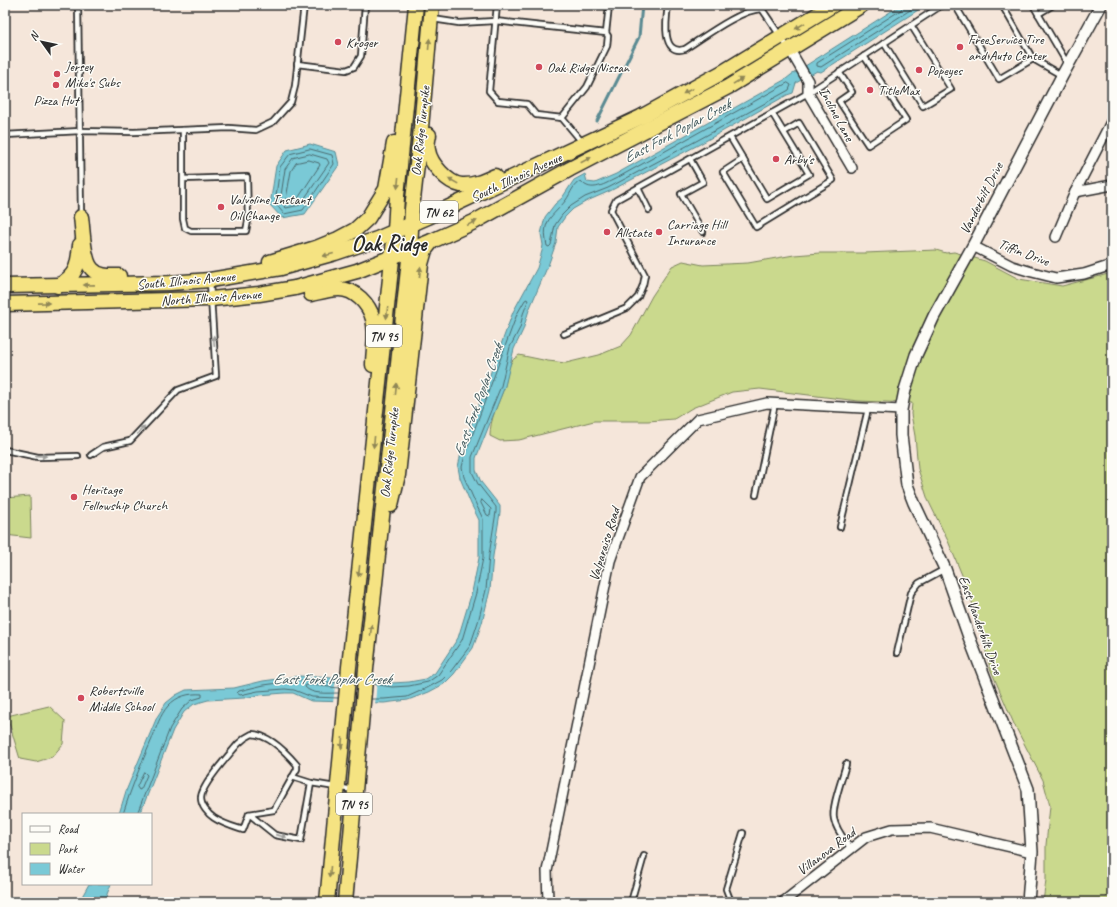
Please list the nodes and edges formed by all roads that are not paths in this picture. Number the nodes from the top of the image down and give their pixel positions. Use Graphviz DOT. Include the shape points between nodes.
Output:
graph roads {
  1 [pos="78,5"];
  2 [pos="304,5"];
  3 [pos="365,5"];
  4 [pos="411,5"];
  5 [pos="416,5"];
  6 [pos="432,5"];
  7 [pos="497,5"];
  8 [pos="608,5"];
  9 [pos="668,5"];
  10 [pos="833,5"];
  11 [pos="862,5"];
  12 [pos="942,5"];
  13 [pos="955,5"];
  14 [pos="1002,5"];
  15 [pos="1033,5"];
  16 [pos="1053,5"];
  17 [pos="1102,5"];
  18 [pos="763,7"];
  19 [pos="1038,14"];
  20 [pos="431,19"];
  21 [pos="495,21"];
  22 [pos="911,26"];
  23 [pos="606,33"];
  24 [pos="781,38"];
  25 [pos="412,43"];
  26 [pos="884,43"];
  27 [pos="792,55"];
  28 [pos="864,56"];
  29 [pos="1033,59"];
  30 [pos="427,62"];
  31 [pos="298,64"];
  32 [pos="1068,65"];
  33 [pos="839,72"];
  34 [pos="1062,76"];
  35 [pos="808,93"];
  36 [pos="772,113"];
  37 [pos="562,118"];
  38 [pos="1112,120"];
  39 [pos="183,130"];
  40 [pos="80,131"];
  41 [pos="784,132"];
  42 [pos="5,136"];
  43 [pos="730,137"];
  44 [pos="585,144"];
  45 [pos="556,158"];
  46 [pos="690,159"];
  47 [pos="743,159"];
  48 [pos="852,168"];
  49 [pos="183,179"];
  50 [pos="1112,185"];
  51 [pos="638,188"];
  52 [pos="1075,192"];
  53 [pos="649,210"];
  54 [pos="81,216"];
  55 [pos="411,224"];
  56 [pos="396,231"];
  57 [pos="703,232"];
  58 [pos="1056,237"];
  59 [pos="432,241"];
  60 [pos="974,246"];
  61 [pos="410,250"];
  62 [pos="392,257"];
  63 [pos="1112,265"];
  64 [pos="249,274"];
  65 [pos="210,280"];
  66 [pos="5,286"];
  67 [pos="58,286"];
  68 [pos="259,294"];
  69 [pos="212,299"];
  70 [pos="5,304"];
  71 [pos="564,334"];
  72 [pos="775,403"];
  73 [pos="868,409"];
  74 [pos="901,410"];
  75 [pos="376,415"];
  76 [pos="5,450"];
  77 [pos="93,454"];
  78 [pos="78,456"];
  79 [pos="756,495"];
  80 [pos="840,527"];
  81 [pos="945,569"];
  82 [pos="376,573"];
  83 [pos="897,653"];
  84 [pos="846,764"];
  85 [pos="292,777"];
  86 [pos="311,783"];
  87 [pos="338,787"];
  88 [pos="356,790"];
  89 [pos="249,814"];
  90 [pos="743,833"];
  91 [pos="851,849"];
  92 [pos="1032,852"];
  93 [pos="644,856"];
  94 [pos="327,902"];
  95 [pos="345,902"];
  96 [pos="548,902"];
  97 [pos="631,902"];
  98 [pos="731,902"];
  99 [pos="783,902"];
  100 [pos="1028,902"];
  1 -- 40 [label="lane"];
  2 -- 31 [label="lane"];
  3 -- 31 [label="lane" via="361,56 354,67 346,70"];
  4 -- 25 [label="highway"];
  5 -- 25 [label="highway, Oak Ridge Turnpike / TN 95"];
  6 -- 20 [label="highway, Oak Ridge Turnpike / TN 95"];
  7 -- 21 [label="lane"];
  8 -- 23 [label="lane"];
  9 -- 18 [label="lane" via="668,44 678,51 742,14"];
  10 -- 24 [label="highway, South Illinois Avenue / TN 62, one-way"];
  11 -- 27 [label="highway, South Illinois Avenue / TN 62"];
  12 -- 22 [label="lane"];
  13 -- 29 [label="lane" via="999,79"];
  14 -- 29 [label="lane"];
  15 -- 19 [label="lane"];
  16 -- 19 [label="lane"];
  17 -- 32 [label="street, Vanderbilt Drive"];
  18 -- 24 [label="lane"];
  19 -- 32 [label="lane"];
  20 -- 21 [label="lane" via="459,23"];
  30 -- 20 [label="highway, Oak Ridge Turnpike / TN 95, one-way"];
  21 -- 23 [label="lane"];
  21 -- 37 [label="lane" via="489,91 498,101 526,104 536,115"];
  22 -- 26 [label="lane"];
  22 -- 26 [label="lane" via="950,89 923,106"];
  23 -- 37 [label="lane" via="607,46 587,87"];
  24 -- 27 [label="lane"];
  24 -- 44 [label="highway, South Illinois Avenue / TN 62, one-way" via="641,117"];
  25 -- 56 [label="highway, Oak Ridge Turnpike / TN 95, one-way"];
  25 -- 64 [label="highway" via="386,189 370,216 355,230 338,239 274,260"];
  26 -- 28 [label="lane"];
  27 -- 35 [label="street, Incline Lane" via="808,81"];
  59 -- 27 [label="highway, South Illinois Avenue / TN 62, one-way" via="474,222 576,165"];
  28 -- 33 [label="lane"];
  28 -- 33 [label="lane" via="906,120 868,145 839,100 852,92"];
  29 -- 34 [label="lane"];
  45 -- 30 [label="highway, one-way" via="525,163 479,183 460,185 448,179 431,162 427,150 432,103"];
  30 -- 55 [label="highway, Oak Ridge Turnpike / TN 95"];
  31 -- 39 [label="lane" via="291,102 273,122 256,130"];
  32 -- 34 [label="street, Vanderbilt Drive"];
  33 -- 35 [label="lane"];
  34 -- 60 [label="street, Vanderbilt Drive"];
  35 -- 36 [label="lane"];
  35 -- 48 [label="street, Incline Lane"];
  36 -- 41 [label="lane"];
  36 -- 43 [label="lane"];
  37 -- 44 [label="lane"];
  38 -- 52 [label="street"];
  39 -- 40 [label="lane"];
  39 -- 49 [label="lane"];
  40 -- 42 [label="lane"];
  40 -- 54 [label="lane"];
  41 -- 47 [label="lane" via="808,174 766,199"];
  41 -- 47 [label="lane" via="799,123 833,180 756,227 723,172"];
  43 -- 46 [label="lane"];
  43 -- 47 [label="lane"];
  44 -- 45 [label="highway, South Illinois Avenue / TN 62"];
  45 -- 55 [label="highway, South Illinois Avenue / TN 62"];
  46 -- 51 [label="lane"];
  46 -- 57 [label="lane" via="703,182 681,194"];
  49 -- 49 [label="lane" via="185,228 191,232 246,231 246,177"];
  50 -- 52 [label="street"];
  51 -- 53 [label="lane"];
  51 -- 71 [label="lane" via="616,200 612,210 645,275 638,297 627,308"];
  52 -- 58 [label="street"];
  54 -- 65 [label="highway" via="86,258 91,269 101,275 161,275"];
  54 -- 67 [label="highway" via="76,270 68,280"];
  55 -- 56 [label="highway, South Illinois Avenue / TN 62"];
  55 -- 61 [label="highway, Oak Ridge Turnpike / TN 95"];
  56 -- 62 [label="highway, Oak Ridge Turnpike / TN 95"];
  56 -- 64 [label="highway, South Illinois Avenue / TN 62, one-way" via="335,253"];
  59 -- 61 [label="highway, South Illinois Avenue / TN 62"];
  82 -- 59 [label="highway, one-way" via="398,474 421,264 425,250"];
  60 -- 63 [label="street, Tiffin Drive" via="1012,266 1056,278 1084,274"];
  60 -- 74 [label="street, Vanderbilt Drive" via="934,316 916,355"];
  61 -- 62 [label="highway, North Illinois Avenue / TN 62"];
  82 -- 61 [label="highway, Oak Ridge Turnpike / TN 95, one-way"];
  62 -- 68 [label="highway, North Illinois Avenue / TN 62" via="336,278"];
  62 -- 75 [label="highway, Oak Ridge Turnpike / TN 95, one-way"];
  64 -- 65 [label="highway, South Illinois Avenue / TN 62"];
  65 -- 67 [label="highway, South Illinois Avenue / TN 62, one-way"];
  65 -- 69 [label="lane"];
  66 -- 67 [label="highway, South Illinois Avenue / TN 62"];
  68 -- 69 [label="highway, North Illinois Avenue / TN 62"];
  68 -- 75 [label="highway" via="301,296 339,289 361,298 373,319 372,378"];
  70 -- 69 [label="highway, North Illinois Avenue / TN 62, one-way"];
  77 -- 69 [label="lane, one-way" via="103,447 130,441 178,390 216,376"];
  72 -- 73 [label="street, Valparaiso Road"];
  72 -- 79 [label="lane"];
  72 -- 96 [label="street, Valparaiso Road" via="698,419 640,477 610,562 547,870"];
  73 -- 74 [label="street, Valparaiso Road"];
  73 -- 80 [label="lane"];
  74 -- 81 [label="street, East Vanderbilt Drive" via="901,436 907,485"];
  75 -- 87 [label="highway, Oak Ridge Turnpike / TN 95, one-way"];
  76 -- 78 [label="lane, one-way" via="38,457"];
  81 -- 83 [label="lane" via="919,583 911,594"];
  81 -- 92 [label="street, East Vanderbilt Drive" via="1028,789"];
  88 -- 82 [label="highway, Oak Ridge Turnpike / TN 95, one-way"];
  84 -- 91 [label="lane" via="833,818"];
  85 -- 86 [label="lane"];
  85 -- 89 [label="lane" via="274,810"];
  85 -- 89 [label="lane" via="297,765 261,734 252,734 238,744 204,788 201,798 207,812 214,818 243,830"];
  86 -- 87 [label="lane"];
  89 -- 86 [label="lane, one-way" via="274,835 301,840"];
  87 -- 88 [label="lane"];
  87 -- 94 [label="highway, Oak Ridge Turnpike, one-way"];
  88 -- 95 [label="highway, Oak Ridge Turnpike / TN 95"];
  90 -- 98 [label="lane" via="726,889"];
  91 -- 92 [label="street, Villanova Road" via="866,837 892,829 930,828"];
  91 -- 99 [label="street, Villanova Road"];
  92 -- 100 [label="street, East Vanderbilt Drive"];
  93 -- 97 [label="lane"];
}
